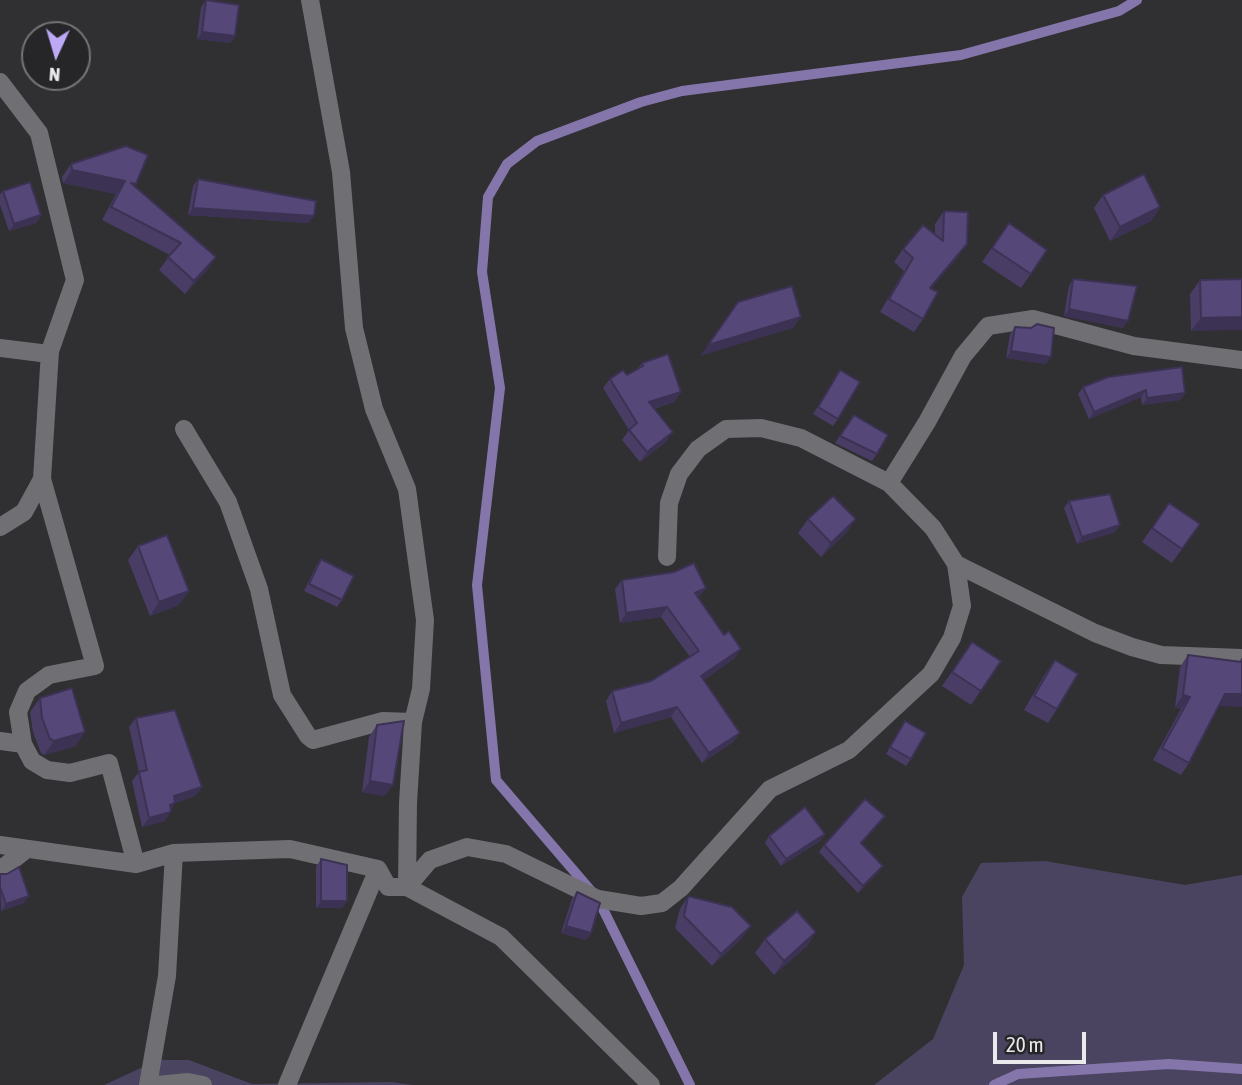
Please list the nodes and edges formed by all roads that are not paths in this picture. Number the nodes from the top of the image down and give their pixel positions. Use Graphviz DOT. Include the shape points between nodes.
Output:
graph roads {
  1 [pos="310,0"];
  2 [pos="0,82"];
  3 [pos="0,348"];
  4 [pos="50,354"];
  5 [pos="1242,360"];
  6 [pos="184,429"];
  7 [pos="42,479"];
  8 [pos="888,483"];
  9 [pos="0,527"];
  10 [pos="667,557"];
  11 [pos="956,564"];
  12 [pos="1242,658"];
  13 [pos="413,722"];
  14 [pos="0,741"];
  15 [pos="23,744"];
  16 [pos="0,844"];
  17 [pos="27,849"];
  18 [pos="174,853"];
  19 [pos="136,864"];
  20 [pos="378,869"];
  21 [pos="0,870"];
  22 [pos="407,887"];
  23 [pos="148,1085"];
  24 [pos="157,1085"];
  25 [pos="203,1085"];
  26 [pos="287,1085"];
  27 [pos="651,1085"];
  1 -- 13 [label="street" via="341,172 354,328 374,409 407,489 416,541 425,620 421,690"];
  2 -- 4 [label="street" via="39,133 75,280"];
  3 -- 4 [label="street"];
  4 -- 7 [label="street"];
  5 -- 8 [label="street" via="1134,346 1033,319 988,326 963,356"];
  6 -- 13 [label="street" via="229,502 259,589 282,695 308,736 313,740 383,721"];
  7 -- 9 [label="street" via="24,512"];
  7 -- 15 [label="street" via="94,666 49,675 27,691 18,712"];
  8 -- 10 [label="street" via="801,438 761,428 726,429 698,449 679,474 669,503"];
  8 -- 11 [label="street" via="933,528"];
  11 -- 12 [label="street" via="1132,647 1161,655"];
  11 -- 22 [label="street" via="962,606 952,638 931,674 849,750 770,789 662,903 641,906 597,899 506,854 467,847 430,860"];
  13 -- 22 [label="street"];
  14 -- 15 [label="street"];
  15 -- 19 [label="street" via="32,761 47,770 70,773 109,763"];
  16 -- 17 [label="street"];
  17 -- 19 [label="street"];
  17 -- 21 [label="street"];
  18 -- 19 [label="street"];
  18 -- 20 [label="street" via="290,849"];
  18 -- 23 [label="street" via="167,976"];
  20 -- 22 [label="street" via="388,887"];
  20 -- 26 [label="street"];
  22 -- 27 [label="street" via="501,937"];
  24 -- 25 [label="street"];
}
